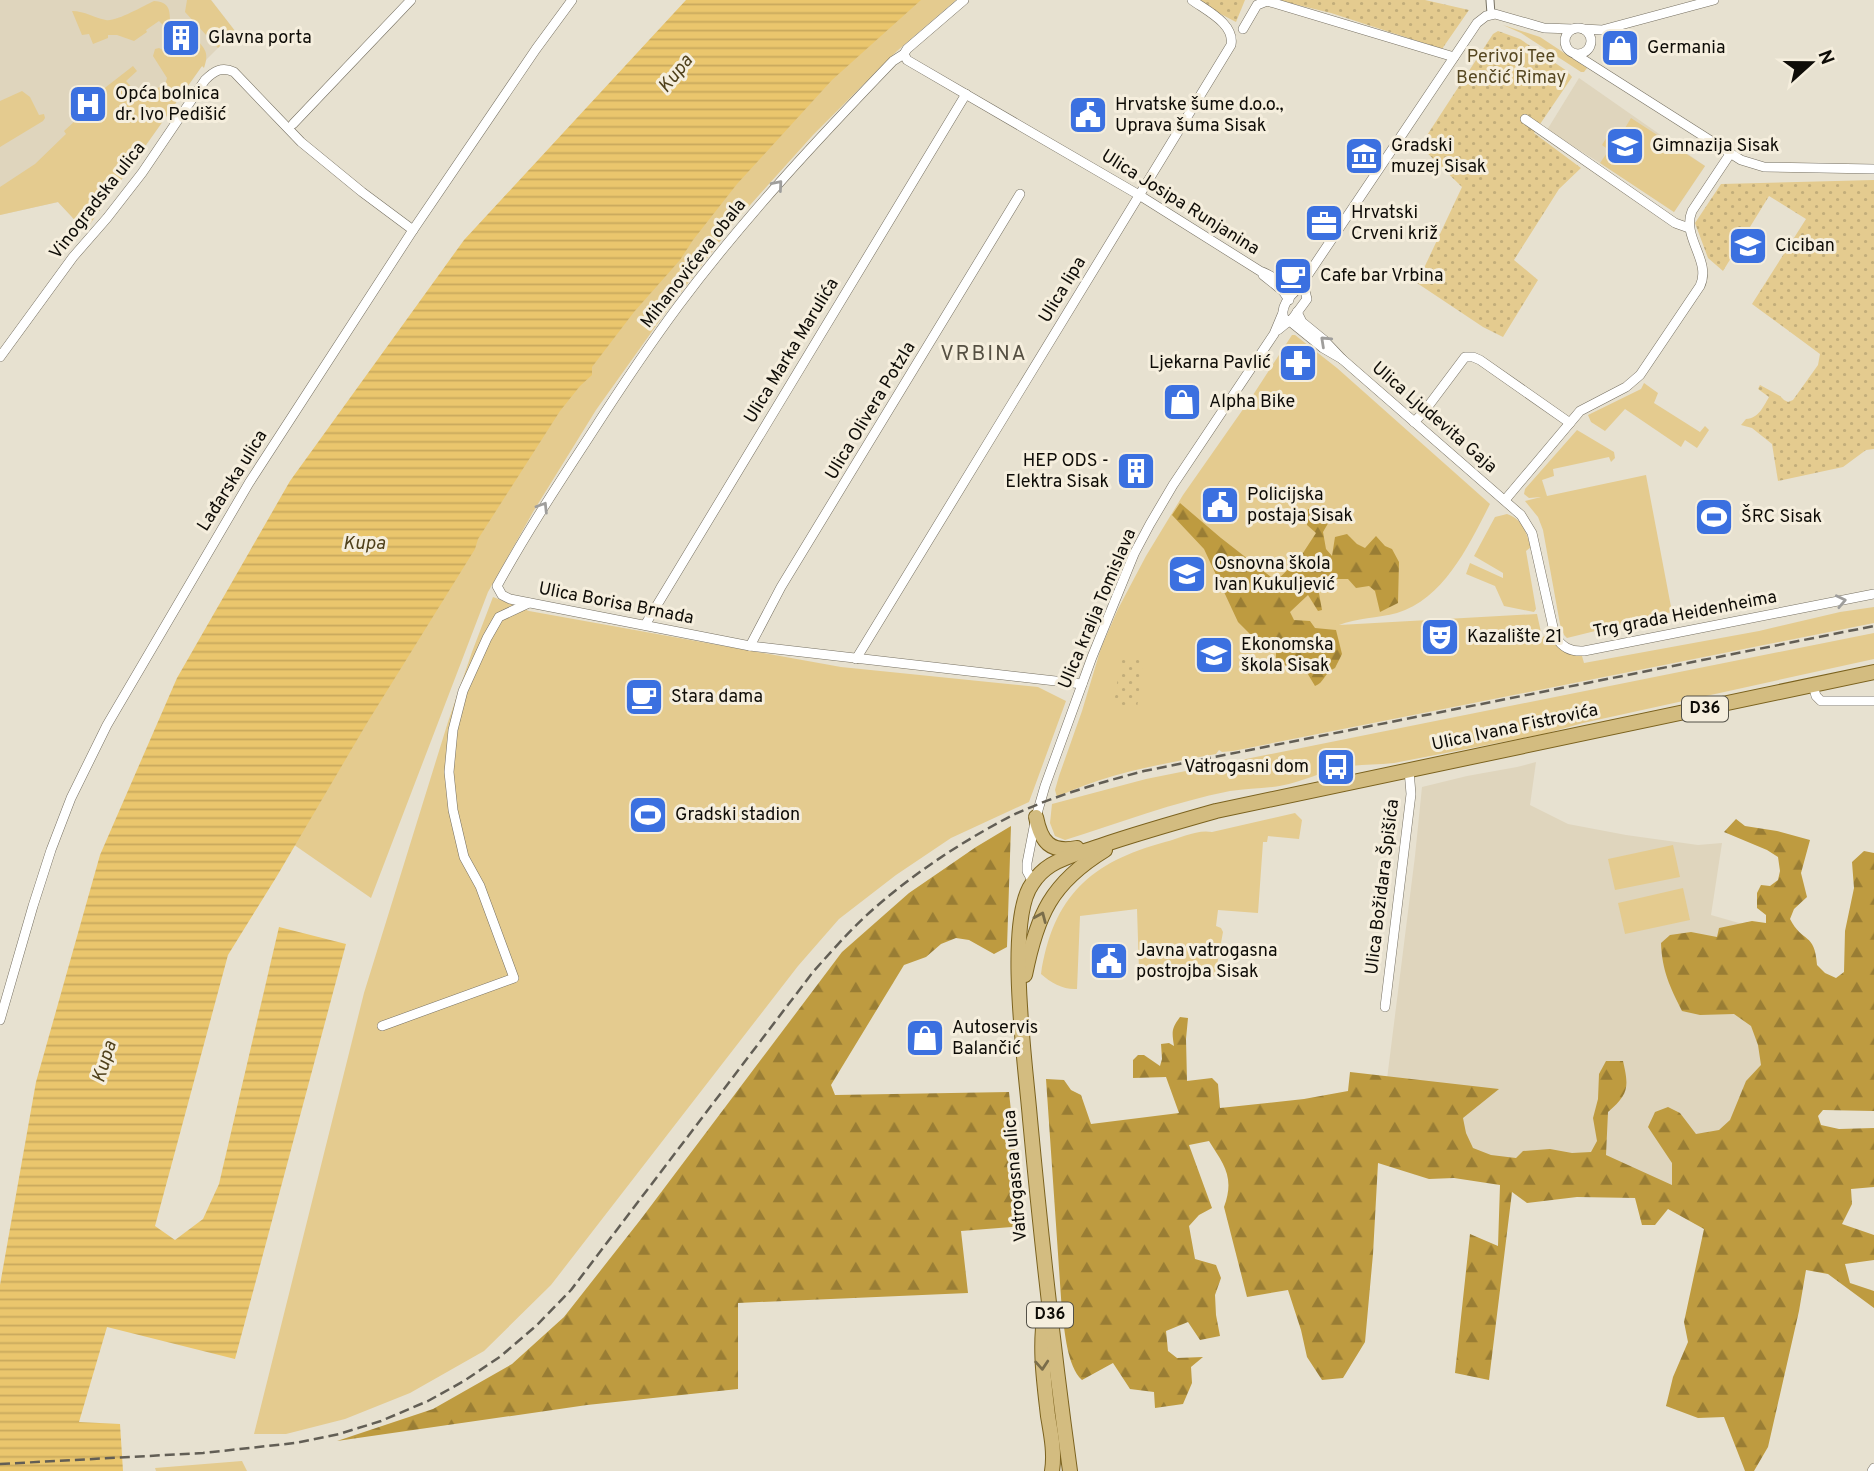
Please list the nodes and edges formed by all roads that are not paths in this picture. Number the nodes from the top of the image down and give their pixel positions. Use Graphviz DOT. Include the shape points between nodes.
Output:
graph roads {
  1 [pos="411,0"];
  2 [pos="572,0"];
  3 [pos="964,0"];
  4 [pos="1192,0"];
  5 [pos="1490,0"];
  6 [pos="1714,0"];
  7 [pos="1491,14"];
  8 [pos="1544,28"];
  9 [pos="1244,29"];
  10 [pos="1578,29"];
  11 [pos="1602,30"];
  12 [pos="1565,45"];
  13 [pos="1592,45"];
  14 [pos="904,54"];
  15 [pos="1576,55"];
  16 [pos="1454,57"];
  17 [pos="1597,66"];
  18 [pos="966,94"];
  19 [pos="1525,119"];
  20 [pos="293,124"];
  21 [pos="1730,154"];
  22 [pos="1874,169"];
  23 [pos="1020,194"];
  24 [pos="1139,195"];
  25 [pos="1689,228"];
  26 [pos="413,230"];
  27 [pos="1318,261"];
  28 [pos="1260,271"];
  29 [pos="1298,288"];
  30 [pos="1308,297"];
  31 [pos="1289,300"];
  32 [pos="1297,312"];
  33 [pos="1285,318"];
  34 [pos="0,357"];
  35 [pos="1342,359"];
  36 [pos="1414,422"];
  37 [pos="1570,423"];
  38 [pos="1505,500"];
  39 [pos="1874,594"];
  40 [pos="531,602"];
  41 [pos="645,625"];
  42 [pos="750,646"];
  43 [pos="856,659"];
  44 [pos="1874,672"];
  45 [pos="1082,684"];
  46 [pos="1813,685"];
  47 [pos="1874,701"];
  48 [pos="1409,771"];
  49 [pos="1036,817"];
  50 [pos="1129,836"];
  51 [pos="1096,847"];
  52 [pos="1033,882"];
  53 [pos="1020,1007"];
  54 [pos="1385,1007"];
  55 [pos="0,1020"];
  56 [pos="382,1026"];
  57 [pos="1048,1297"];
  58 [pos="1070,1469"];
  59 [pos="1052,1471"];
  1 -- 20 [label="street"];
  2 -- 26 [label="street, Lađarska ulica"];
  3 -- 14 [label="street, Mihanovićeva obala"];
  4 -- 24 [label="street, Ulica lipa" via="1227,27 1231,45"];
  5 -- 7 [label="street"];
  6 -- 11 [label="street"];
  7 -- 8 [label="street"];
  7 -- 16 [label="street" via="1477,23"];
  8 -- 10 [label="street"];
  8 -- 12 [label="street"];
  9 -- 16 [label="street" via="1257,5 1267,1"];
  10 -- 11 [label="street"];
  10 -- 12 [label="street" via="1566,37"];
  10 -- 13 [label="street" via="1590,34"];
  11 -- 13 [label="street"];
  12 -- 15 [label="street"];
  13 -- 15 [label="street"];
  13 -- 17 [label="street"];
  14 -- 18 [label="street, Ulica Josipa Runjanina"];
  40 -- 14 [label="street, Mihanovićeva obala, one-way" via="510,599 497,586 626,379 758,208 816,141"];
  15 -- 17 [label="street"];
  16 -- 27 [label="street"];
  17 -- 21 [label="street"];
  18 -- 24 [label="street, Ulica Josipa Runjanina"];
  18 -- 41 [label="street, Ulica Marka Marulića"];
  19 -- 25 [label="street" via="1675,223"];
  21 -- 22 [label="street" via="1764,167"];
  21 -- 25 [label="street" via="1692,211"];
  23 -- 42 [label="street, Ulica Olivera Potzla"];
  24 -- 28 [label="street, Ulica Josipa Runjanina"];
  24 -- 43 [label="street, Ulica lipa"];
  25 -- 37 [label="street" via="1704,270 1700,286 1640,375 1580,411"];
  26 -- 34 [label="street, Vinogradska ulica" via="312,152 234,72 224,68 205,80 142,173"];
  26 -- 55 [label="street, Lađarska ulica" via="249,483 107,725 51,850"];
  27 -- 29 [label="street"];
  27 -- 30 [label="street"];
  28 -- 29 [label="street, Ulica Josipa Runjanina"];
  28 -- 31 [label="street, Ulica Josipa Runjanina"];
  29 -- 30 [label="street, Ulica Josipa Runjanina"];
  29 -- 31 [label="street, Ulica kralja Tomislava"];
  30 -- 32 [label="street"];
  31 -- 33 [label="street, Ulica kralja Tomislava" via="1283,308"];
  32 -- 33 [label="street"];
  35 -- 32 [label="street, Ulica Ljudevita Gaja, one-way"];
  33 -- 35 [label="street, Ulica Ljudevita Gaja"];
  33 -- 45 [label="street, Ulica kralja Tomislava" via="1150,524"];
  35 -- 36 [label="street, Ulica Ljudevita Gaja"];
  36 -- 37 [label="street" via="1465,357 1471,356"];
  36 -- 38 [label="street, Ulica Ljudevita Gaja"];
  37 -- 38 [label="street"];
  38 -- 39 [label="street, Trg grada Heidenheima, one-way" via="1532,533 1553,630 1558,642 1571,650"];
  40 -- 41 [label="street, Ulica Borisa Brnada"];
  40 -- 56 [label="street, Ulica Borisa Brnada" via="499,617 487,638 463,691 449,772 464,857 480,886 514,978"];
  41 -- 42 [label="street, Ulica Borisa Brnada"];
  42 -- 43 [label="street, Ulica Borisa Brnada"];
  43 -- 45 [label="street, Ulica Borisa Brnada"];
  44 -- 46 [label="main road, Ulica Ivana Fistrovića / D36"];
  45 -- 49 [label="street, Ulica kralja Tomislava"];
  46 -- 47 [label="street" via="1818,700"];
  46 -- 48 [label="main road, Ulica Ivana Fistrovića / D36"];
  48 -- 50 [label="main road, Ulica Ivana Fistrovića / D36" via="1216,811"];
  48 -- 54 [label="street, Ulica Božidara Špišića" via="1411,794"];
  49 -- 51 [label="main road" via="1042,837 1056,849"];
  49 -- 52 [label="street, Ulica kralja Tomislava" via="1027,863"];
  50 -- 51 [label="main road, D36"];
  53 -- 50 [label="main road, D36, one-way" via="1034,936 1047,904 1080,867"];
  51 -- 52 [label="main road, D36" via="1049,866"];
  52 -- 53 [label="main road, Vatrogasna ulica / D36" via="1021,914"];
  53 -- 57 [label="main road, Vatrogasna ulica / D36"];
  57 -- 58 [label="main road, Vatrogasna ulica / D36"];
  57 -- 59 [label="main road, one-way" via="1041,1354"];
}
